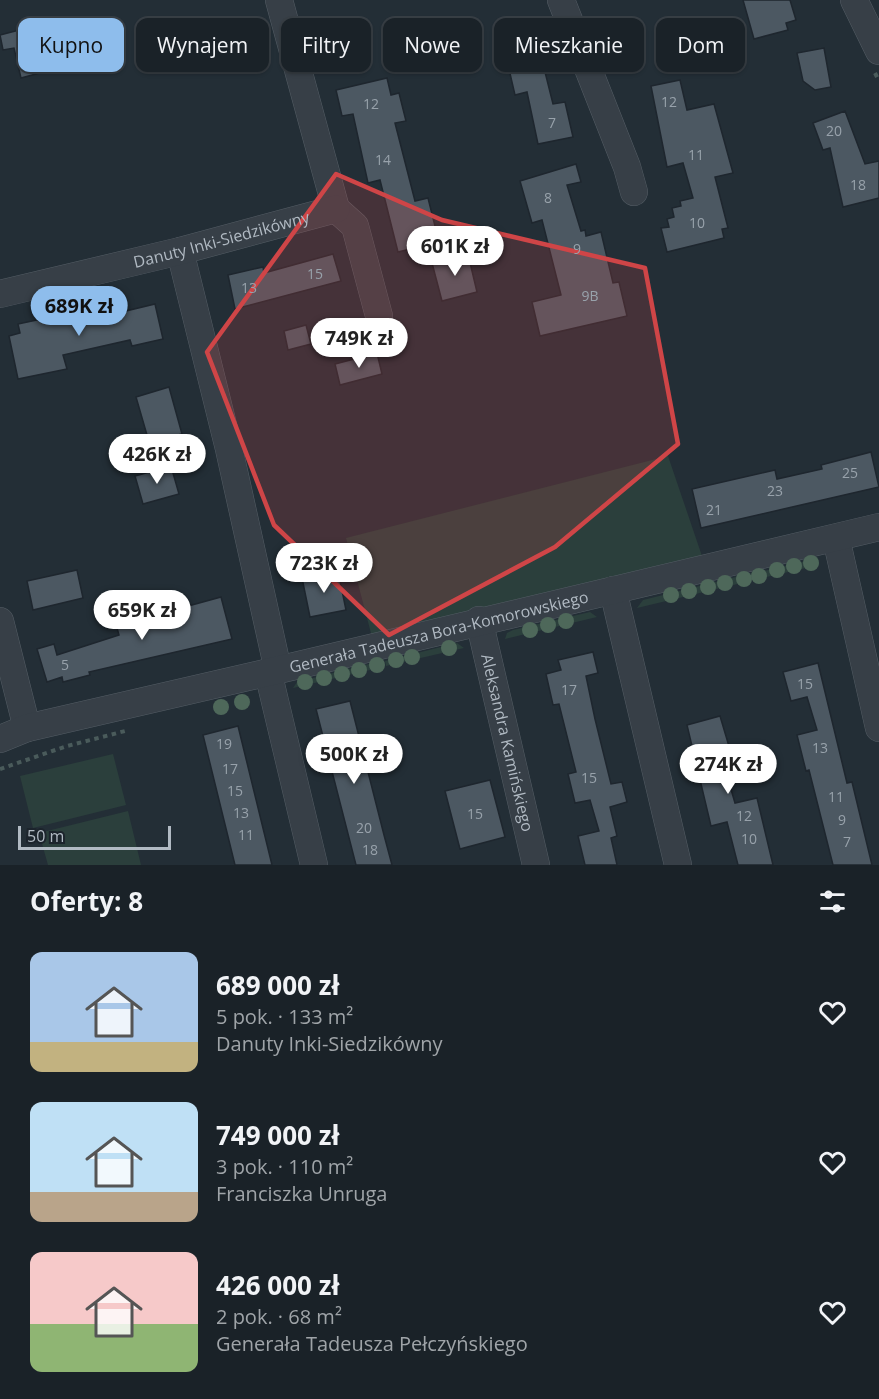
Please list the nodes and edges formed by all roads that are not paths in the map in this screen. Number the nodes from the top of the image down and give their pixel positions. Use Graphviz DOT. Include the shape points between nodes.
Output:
graph roads {
  1 [pos="279,0"];
  2 [pos="561,0"];
  3 [pos="854,0"];
  4 [pos="879,51"];
  5 [pos="634,192"];
  6 [pos="336,209"];
  7 [pos="180,251"];
  8 [pos="0,294"];
  9 [pos="379,316"];
  10 [pos="879,527"];
  11 [pos="836,538"];
  12 [pos="613,590"];
  13 [pos="479,620"];
  14 [pos="0,621"];
  15 [pos="273,671"];
  16 [pos="27,728"];
  17 [pos="879,728"];
  18 [pos="0,739"];
  19 [pos="314,865"];
  20 [pos="536,865"];
  21 [pos="678,865"];
  1 -- 6 [label="street"];
  2 -- 5 [label="street"];
  3 -- 4 [label="street"];
  6 -- 7 [label="street, Danuty Inki-Siedzikówny"];
  6 -- 9 [label="street" via="355,226"];
  7 -- 8 [label="street, Danuty Inki-Siedzikówny"];
  7 -- 15 [label="street" via="229,449"];
  10 -- 11 [label="street, Generała Tadeusza Bora-Komorowskiego"];
  11 -- 12 [label="street, Generała Tadeusza Bora-Komorowskiego"];
  11 -- 17 [label="street"];
  12 -- 13 [label="street, Generała Tadeusza Bora-Komorowskiego"];
  12 -- 21 [label="street"];
  13 -- 15 [label="street, Generała Tadeusza Bora-Komorowskiego"];
  13 -- 20 [label="street, Aleksandra Kamińskiego"];
  14 -- 16 [label="street"];
  15 -- 16 [label="street, Generała Tadeusza Bora-Komorowskiego"];
  15 -- 19 [label="street"];
  16 -- 18 [label="street, Generała Tadeusza Bora-Komorowskiego"];
}
